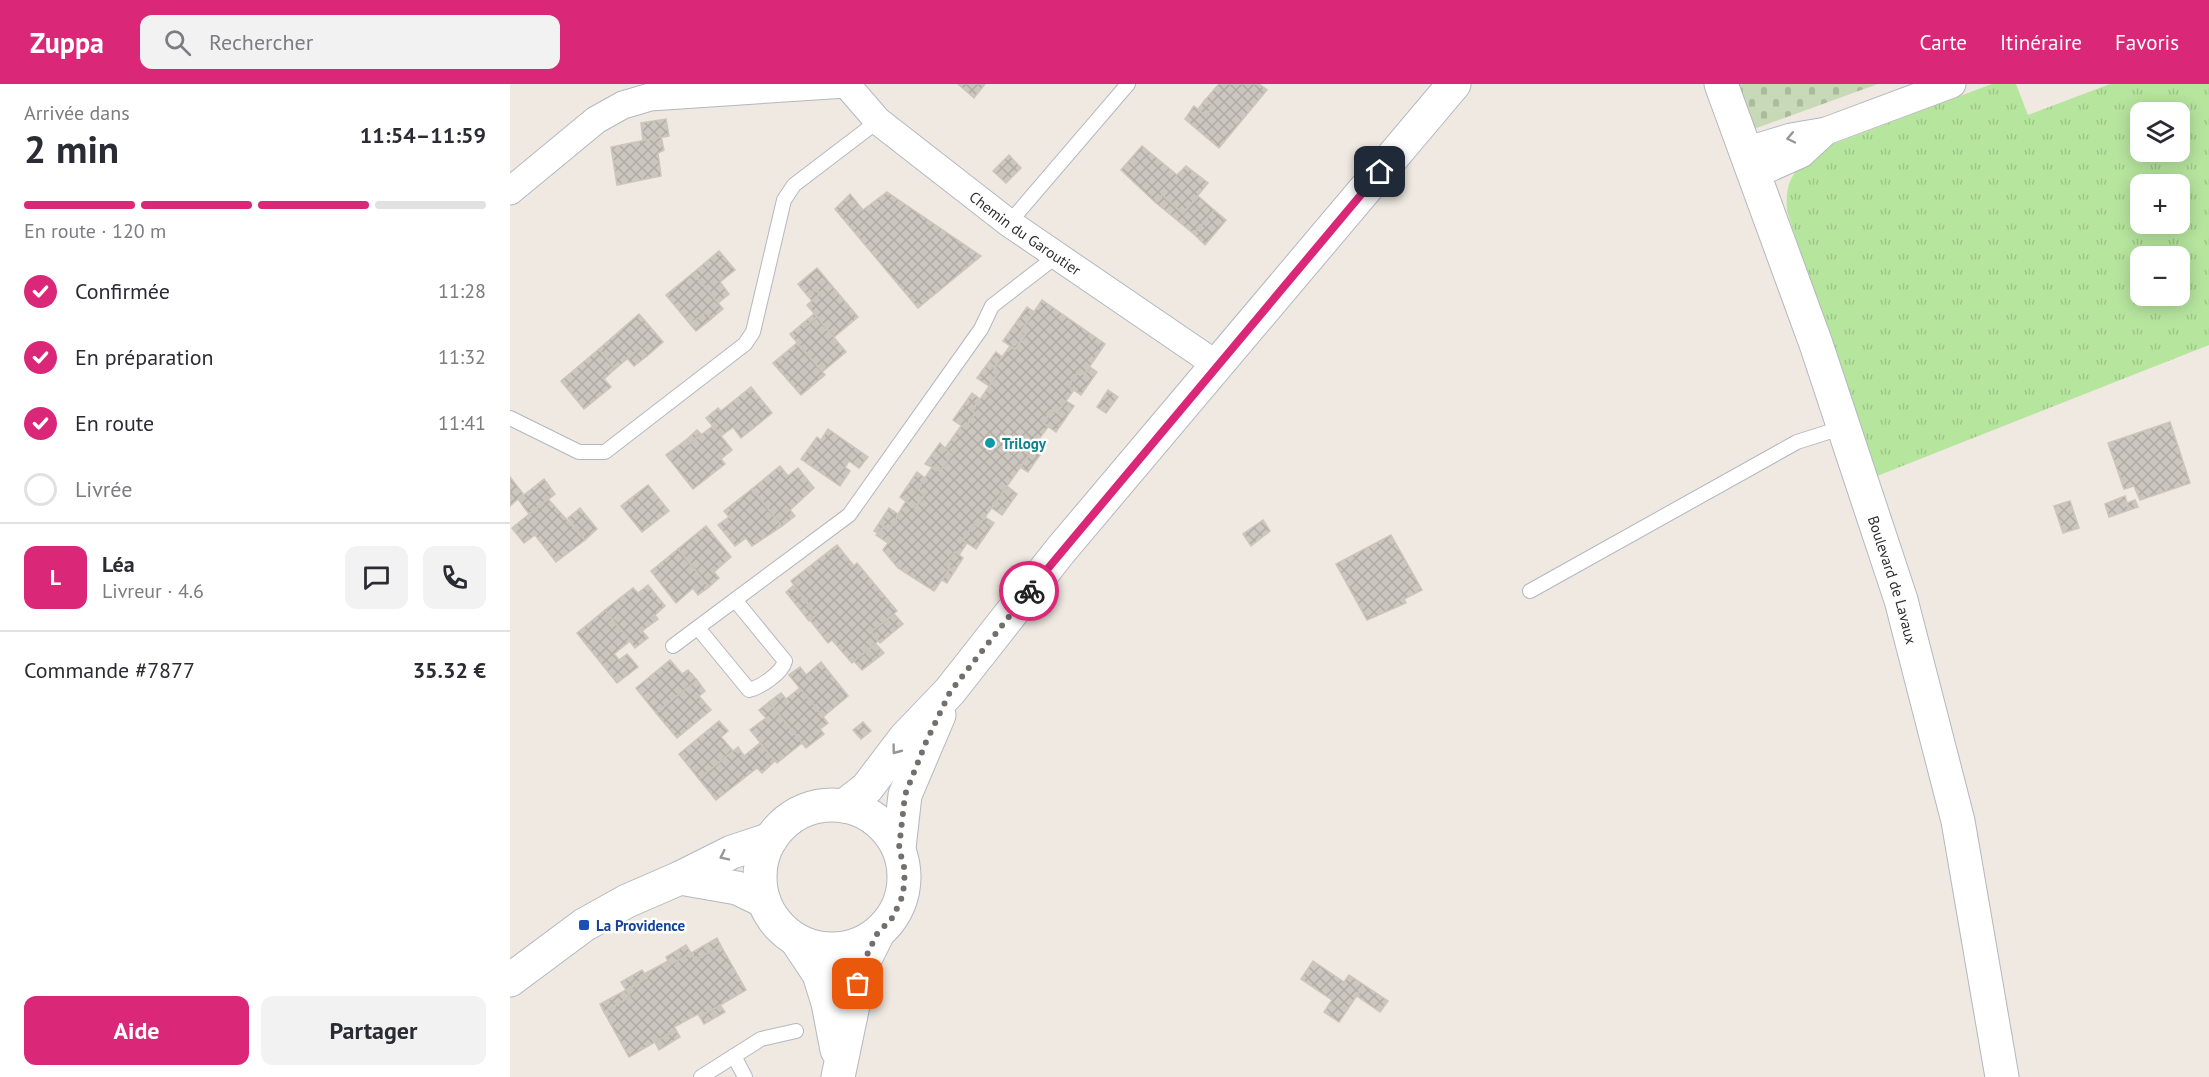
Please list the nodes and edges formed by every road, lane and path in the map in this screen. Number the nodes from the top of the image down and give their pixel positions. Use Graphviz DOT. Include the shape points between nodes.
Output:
graph roads {
  1 [pos="846,84"];
  2 [pos="1128,84"];
  3 [pos="1454,84"];
  4 [pos="1952,84"];
  5 [pos="1721,88"];
  6 [pos="878,121"];
  7 [pos="1749,163"];
  8 [pos="510,191"];
  9 [pos="1009,223"];
  10 [pos="1058,255"];
  11 [pos="1217,365"];
  12 [pos="510,418"];
  13 [pos="1844,427"];
  14 [pos="1530,591"];
  15 [pos="735,600"];
  16 [pos="698,628"];
  17 [pos="673,646"];
  18 [pos="950,692"];
  19 [pos="844,806"];
  20 [pos="771,839"];
  21 [pos="899,848"];
  22 [pos="680,879"];
  23 [pos="764,901"];
  24 [pos="877,934"];
  25 [pos="797,941"];
  26 [pos="510,980"];
  27 [pos="796,1031"];
  28 [pos="734,1056"];
  29 [pos="839,1072"];
  30 [pos="701,1077"];
  31 [pos="745,1077"];
  32 [pos="2002,1077"];
  1 -- 6 [label="street, Chemin du Garoutier"];
  1 -- 8 [label="street" via="650,97 623,105 596,120"];
  2 -- 9 [label="lane"];
  3 -- 11 [label="main road"];
  4 -- 7 [label="street" via="1826,131 1791,137"];
  5 -- 7 [label="main road, Boulevard de Lavaux"];
  6 -- 9 [label="street, Chemin du Garoutier"];
  6 -- 12 [label="lane" via="794,185 784,200 753,332 745,344 604,452 579,452"];
  7 -- 13 [label="main road, Boulevard de Lavaux"];
  9 -- 10 [label="street, Chemin du Garoutier"];
  10 -- 11 [label="street, Chemin du Garoutier"];
  10 -- 15 [label="lane" via="992,306 981,329 849,515"];
  11 -- 18 [label="main road" via="1060,551"];
  13 -- 14 [label="lane" via="1797,442"];
  13 -- 32 [label="main road, Boulevard de Lavaux" via="1901,600 1958,821"];
  15 -- 16 [label="lane"];
  15 -- 16 [label="lane" via="785,661 757,688 749,690"];
  16 -- 17 [label="lane"];
  18 -- 19 [label="main road, one-way" via="905,738 867,788"];
  18 -- 21 [label="main road" via="905,795"];
  19 -- 20 [label="main road" via="802,811 785,822"];
  19 -- 21 [label="main road" via="877,820"];
  20 -- 22 [label="main road, one-way" via="732,852"];
  20 -- 23 [label="main road" via="762,858 760,880"];
  21 -- 24 [label="main road" via="905,871 903,895 893,917"];
  22 -- 23 [label="main road" via="737,888"];
  22 -- 26 [label="main road" via="627,901 584,925"];
  23 -- 25 [label="main road" via="783,930"];
  24 -- 25 [label="main road" via="858,945 838,949 817,948"];
  24 -- 29 [label="main road" via="861,967"];
  25 -- 29 [label="main road" via="819,974 828,1003"];
  27 -- 28 [label="lane" via="761,1039"];
  28 -- 30 [label="lane"];
  28 -- 31 [label="lane"];
}
